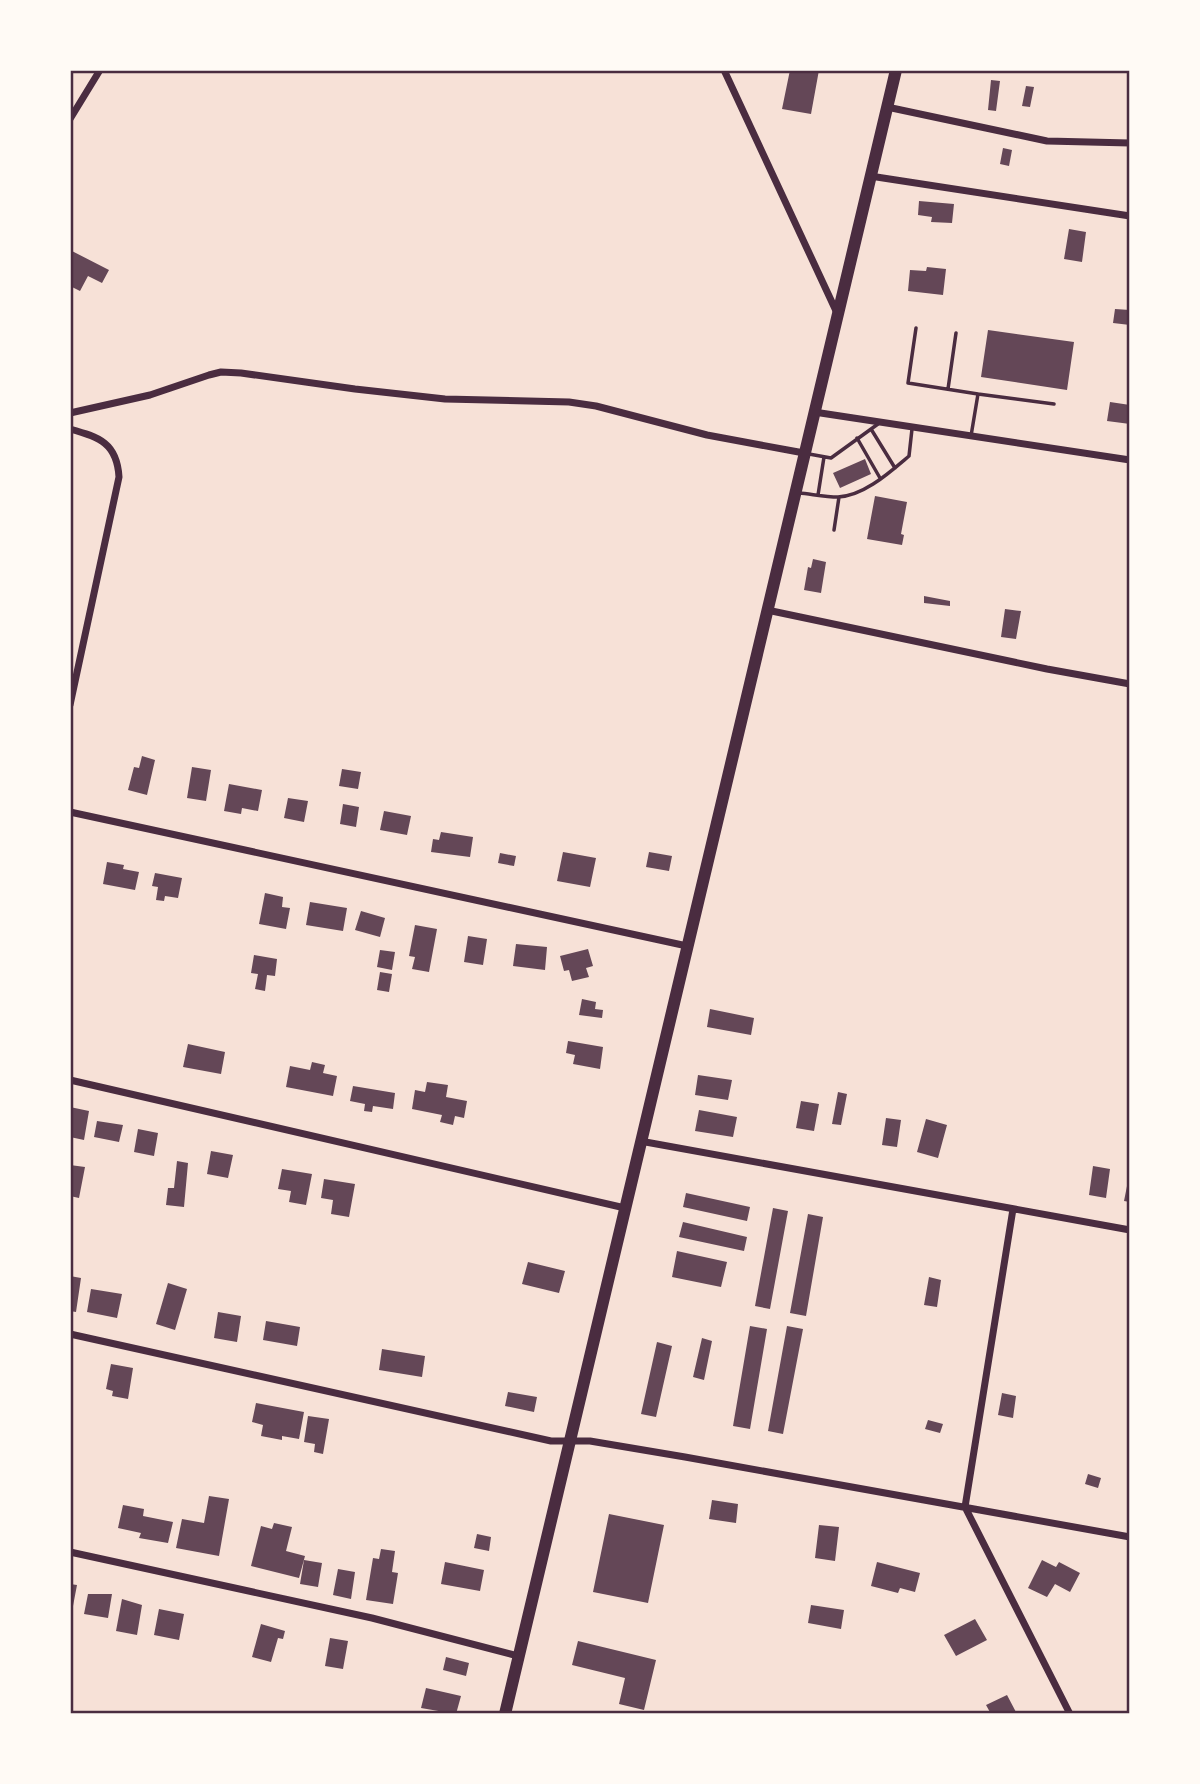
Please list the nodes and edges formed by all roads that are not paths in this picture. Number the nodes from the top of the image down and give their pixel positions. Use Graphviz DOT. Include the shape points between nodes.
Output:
graph roads {
  1 [pos="100,70"];
  2 [pos="724,70"];
  3 [pos="896,70"];
  4 [pos="887,107"];
  5 [pos="70,119"];
  6 [pos="1130,143"];
  7 [pos="870,176"];
  8 [pos="1130,216"];
  9 [pos="837,314"];
  10 [pos="916,328"];
  11 [pos="956,334"];
  12 [pos="947,389"];
  13 [pos="978,394"];
  14 [pos="1054,404"];
  15 [pos="814,411"];
  16 [pos="70,413"];
  17 [pos="881,422"];
  18 [pos="913,427"];
  19 [pos="70,429"];
  20 [pos="871,429"];
  21 [pos="971,436"];
  22 [pos="857,438"];
  23 [pos="804,453"];
  24 [pos="824,457"];
  25 [pos="1130,460"];
  26 [pos="895,468"];
  27 [pos="880,478"];
  28 [pos="795,493"];
  29 [pos="818,495"];
  30 [pos="839,497"];
  31 [pos="834,530"];
  32 [pos="767,609"];
  33 [pos="1130,684"];
  34 [pos="70,705"];
  35 [pos="70,812"];
  36 [pos="687,946"];
  37 [pos="70,1080"];
  38 [pos="640,1141"];
  39 [pos="625,1208"];
  40 [pos="1013,1209"];
  41 [pos="1130,1230"];
  42 [pos="70,1334"];
  43 [pos="569,1441"];
  44 [pos="965,1507"];
  45 [pos="1130,1537"];
  46 [pos="70,1552"];
  47 [pos="518,1656"];
  48 [pos="505,1714"];
  49 [pos="1070,1714"];
  1 -- 5 [label="street"];
  2 -- 9 [label="street"];
  3 -- 4 [label="main road"];
  4 -- 6 [label="street" via="1047,141"];
  4 -- 7 [label="main road"];
  7 -- 8 [label="street"];
  7 -- 9 [label="main road"];
  9 -- 15 [label="main road"];
  10 -- 12 [label="lane" via="908,383"];
  11 -- 12 [label="lane"];
  12 -- 13 [label="lane"];
  13 -- 14 [label="lane"];
  13 -- 21 [label="lane"];
  15 -- 17 [label="street"];
  15 -- 23 [label="main road"];
  16 -- 23 [label="street" via="150,395 220,372 241,373 445,399 569,402"];
  17 -- 18 [label="street"];
  17 -- 20 [label="lane"];
  18 -- 21 [label="street"];
  18 -- 26 [label="lane" via="909,456"];
  19 -- 34 [label="street" via="92,435 110,447 119,477"];
  20 -- 22 [label="lane"];
  20 -- 26 [label="lane"];
  21 -- 25 [label="street"];
  22 -- 24 [label="lane"];
  22 -- 27 [label="lane"];
  23 -- 24 [label="lane"];
  23 -- 28 [label="main road"];
  24 -- 29 [label="lane"];
  26 -- 27 [label="lane"];
  27 -- 30 [label="lane" via="856,493"];
  28 -- 29 [label="lane"];
  28 -- 32 [label="main road"];
  29 -- 30 [label="lane"];
  30 -- 31 [label="lane"];
  32 -- 33 [label="street"];
  32 -- 36 [label="main road"];
  35 -- 36 [label="street"];
  36 -- 38 [label="main road"];
  37 -- 39 [label="street"];
  38 -- 39 [label="main road"];
  38 -- 40 [label="street"];
  39 -- 43 [label="main road"];
  40 -- 41 [label="street"];
  40 -- 44 [label="street"];
  42 -- 43 [label="street" via="551,1441"];
  43 -- 44 [label="street"];
  43 -- 47 [label="main road"];
  44 -- 45 [label="street"];
  44 -- 49 [label="street"];
  46 -- 47 [label="street" via="372,1618"];
  47 -- 48 [label="main road"];
}
